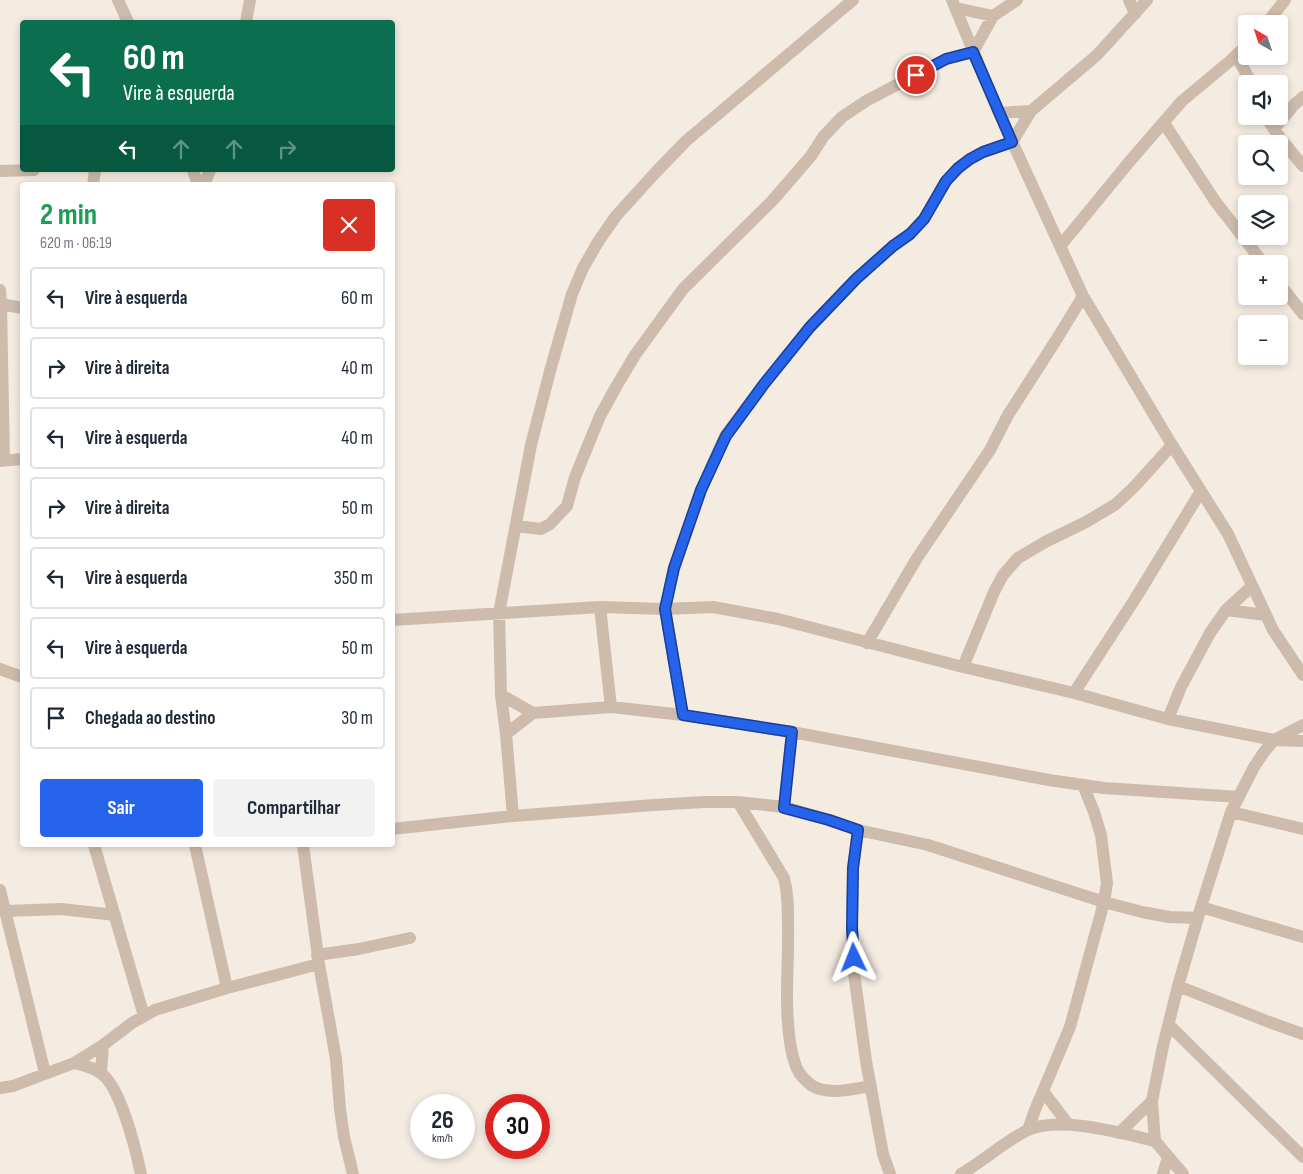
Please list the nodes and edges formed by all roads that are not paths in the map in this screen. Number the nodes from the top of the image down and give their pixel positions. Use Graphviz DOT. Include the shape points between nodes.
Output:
graph roads {
  1 [pos="118,0"];
  2 [pos="250,0"];
  3 [pos="853,0"];
  4 [pos="1017,0"];
  5 [pos="1129,0"];
  6 [pos="1147,0"];
  7 [pos="1285,0"];
  8 [pos="954,4"];
  9 [pos="1135,14"];
  10 [pos="1273,15"];
  11 [pos="993,16"];
  12 [pos="127,20"];
  13 [pos="246,20"];
  14 [pos="973,52"];
  15 [pos="1236,55"];
  16 [pos="1247,75"];
  17 [pos="1303,97"];
  18 [pos="1031,112"];
  19 [pos="999,113"];
  20 [pos="1164,122"];
  21 [pos="1271,125"];
  22 [pos="1274,129"];
  23 [pos="1012,142"];
  24 [pos="1303,166"];
  25 [pos="20,170"];
  26 [pos="0,171"];
  27 [pos="1060,245"];
  28 [pos="1257,255"];
  29 [pos="0,290"];
  30 [pos="1288,295"];
  31 [pos="1083,296"];
  32 [pos="1,304"];
  33 [pos="20,308"];
  34 [pos="1303,314"];
  35 [pos="1172,445"];
  36 [pos="2,460"];
  37 [pos="20,460"];
  38 [pos="1201,491"];
  39 [pos="516,526"];
  40 [pos="1252,586"];
  41 [pos="600,607"];
  42 [pos="665,609"];
  43 [pos="1226,610"];
  44 [pos="499,613"];
  45 [pos="1266,615"];
  46 [pos="395,620"];
  47 [pos="868,643"];
  48 [pos="963,667"];
  49 [pos="0,669"];
  50 [pos="1303,675"];
  51 [pos="20,676"];
  52 [pos="1074,693"];
  53 [pos="501,695"];
  54 [pos="611,707"];
  55 [pos="533,713"];
  56 [pos="683,715"];
  57 [pos="1168,718"];
  58 [pos="1303,724"];
  59 [pos="792,732"];
  60 [pos="506,734"];
  61 [pos="1274,740"];
  62 [pos="1303,741"];
  63 [pos="1083,785"];
  64 [pos="1239,796"];
  65 [pos="738,802"];
  66 [pos="784,808"];
  67 [pos="1231,812"];
  68 [pos="513,816"];
  69 [pos="395,829"];
  70 [pos="1303,829"];
  71 [pos="858,830"];
  72 [pos="95,847"];
  73 [pos="195,847"];
  74 [pos="303,847"];
  75 [pos="0,890"];
  76 [pos="1104,902"];
  77 [pos="5,911"];
  78 [pos="1199,912"];
  79 [pos="115,914"];
  80 [pos="1303,937"];
  81 [pos="410,938"];
  82 [pos="318,959"];
  83 [pos="1178,986"];
  84 [pos="227,988"];
  85 [pos="144,1016"];
  86 [pos="1169,1025"];
  87 [pos="1303,1034"];
  88 [pos="103,1044"];
  89 [pos="74,1063"];
  90 [pos="101,1072"];
  91 [pos="45,1073"];
  92 [pos="871,1086"];
  93 [pos="0,1088"];
  94 [pos="1043,1091"];
  95 [pos="1152,1101"];
  96 [pos="1068,1124"];
  97 [pos="1028,1130"];
  98 [pos="1118,1132"];
  99 [pos="1155,1141"];
  100 [pos="1168,1157"];
  101 [pos="1303,1157"];
  102 [pos="970,1172"];
  103 [pos="141,1174"];
  104 [pos="353,1174"];
  105 [pos="890,1174"];
  106 [pos="1163,1174"];
  107 [pos="1182,1174"];
  1 -- 12 [label="street"];
  2 -- 13 [label="street"];
  3 -- 39 [label="street" via="686,141 616,216 598,242 572,294 531,445"];
  4 -- 11 [label="street"];
  5 -- 9 [label="street"];
  6 -- 9 [label="street"];
  7 -- 10 [label="street"];
  8 -- 11 [label="street"];
  8 -- 14 [label="street"];
  9 -- 18 [label="street" via="1097,55"];
  11 -- 14 [label="street"];
  14 -- 19 [label="street"];
  14 -- 39 [label="street" via="946,59 842,117 778,195 683,290 635,355 600,416 575,477 568,506 541,529"];
  15 -- 16 [label="street"];
  15 -- 20 [label="street" via="1182,101"];
  17 -- 22 [label="street"];
  18 -- 19 [label="street"];
  18 -- 23 [label="street"];
  19 -- 23 [label="street"];
  20 -- 27 [label="street"];
  20 -- 28 [label="street" via="1215,201"];
  21 -- 22 [label="street"];
  22 -- 24 [label="street"];
  23 -- 27 [label="street"];
  23 -- 42 [label="street" via="983,152 958,168 946,181 924,219 856,279 810,327 764,384 726,436 701,490 674,568"];
  25 -- 26 [label="street"];
  27 -- 31 [label="street"];
  29 -- 32 [label="street"];
  30 -- 34 [label="street"];
  31 -- 35 [label="street"];
  31 -- 47 [label="street" via="1008,415 990,450 917,558"];
  32 -- 33 [label="street"];
  32 -- 36 [label="street"];
  35 -- 38 [label="street"];
  35 -- 48 [label="street" via="1116,504 1018,558 994,592"];
  36 -- 37 [label="street"];
  38 -- 40 [label="street" via="1228,534"];
  38 -- 52 [label="street"];
  39 -- 44 [label="street"];
  40 -- 43 [label="street"];
  40 -- 45 [label="street"];
  41 -- 42 [label="street"];
  41 -- 44 [label="street"];
  41 -- 54 [label="street"];
  42 -- 47 [label="street" via="713,607 778,619"];
  42 -- 56 [label="street"];
  43 -- 45 [label="street"];
  43 -- 57 [label="street" via="1195,659"];
  44 -- 46 [label="street"];
  44 -- 53 [label="street"];
  45 -- 50 [label="street"];
  47 -- 48 [label="street"];
  48 -- 52 [label="street"];
  49 -- 51 [label="street"];
  52 -- 57 [label="street"];
  53 -- 55 [label="street"];
  53 -- 60 [label="street"];
  54 -- 55 [label="street"];
  54 -- 56 [label="street"];
  55 -- 60 [label="street"];
  56 -- 59 [label="street"];
  57 -- 61 [label="street"];
  58 -- 61 [label="street"];
  59 -- 63 [label="street"];
  59 -- 66 [label="street"];
  60 -- 68 [label="street"];
  61 -- 62 [label="street"];
  61 -- 64 [label="street" via="1254,767"];
  63 -- 64 [label="street"];
  63 -- 76 [label="street" via="1101,835 1106,883"];
  64 -- 67 [label="street"];
  65 -- 66 [label="street"];
  65 -- 68 [label="street"];
  65 -- 92 [label="street" via="786,886 788,1030 794,1061 812,1086 838,1092"];
  66 -- 71 [label="street"];
  67 -- 70 [label="street"];
  67 -- 78 [label="street"];
  68 -- 69 [label="street"];
  71 -- 76 [label="street" via="928,845"];
  71 -- 92 [label="street" via="853,868 854,973"];
  72 -- 79 [label="street"];
  73 -- 84 [label="street"];
  74 -- 82 [label="street"];
  75 -- 77 [label="street"];
  76 -- 78 [label="street" via="1169,917"];
  76 -- 94 [label="street" via="1070,1027"];
  77 -- 79 [label="street" via="61,909"];
  77 -- 91 [label="street"];
  78 -- 80 [label="street"];
  78 -- 83 [label="street"];
  79 -- 85 [label="street"];
  81 -- 82 [label="street"];
  82 -- 84 [label="street"];
  82 -- 104 [label="street" via="336,1058 344,1137"];
  83 -- 86 [label="street"];
  83 -- 87 [label="street"];
  84 -- 85 [label="street"];
  85 -- 88 [label="street"];
  86 -- 95 [label="street"];
  86 -- 101 [label="street"];
  88 -- 89 [label="street"];
  88 -- 90 [label="street"];
  89 -- 90 [label="street"];
  89 -- 91 [label="street"];
  90 -- 103 [label="street" via="120,1100"];
  91 -- 93 [label="street"];
  92 -- 105 [label="street" via="883,1154"];
  94 -- 96 [label="street"];
  94 -- 97 [label="street"];
  95 -- 98 [label="street"];
  95 -- 99 [label="street"];
  96 -- 97 [label="street"];
  96 -- 98 [label="street"];
  97 -- 102 [label="street"];
  98 -- 99 [label="street"];
  99 -- 100 [label="street"];
  100 -- 106 [label="street"];
  100 -- 107 [label="street"];
}
